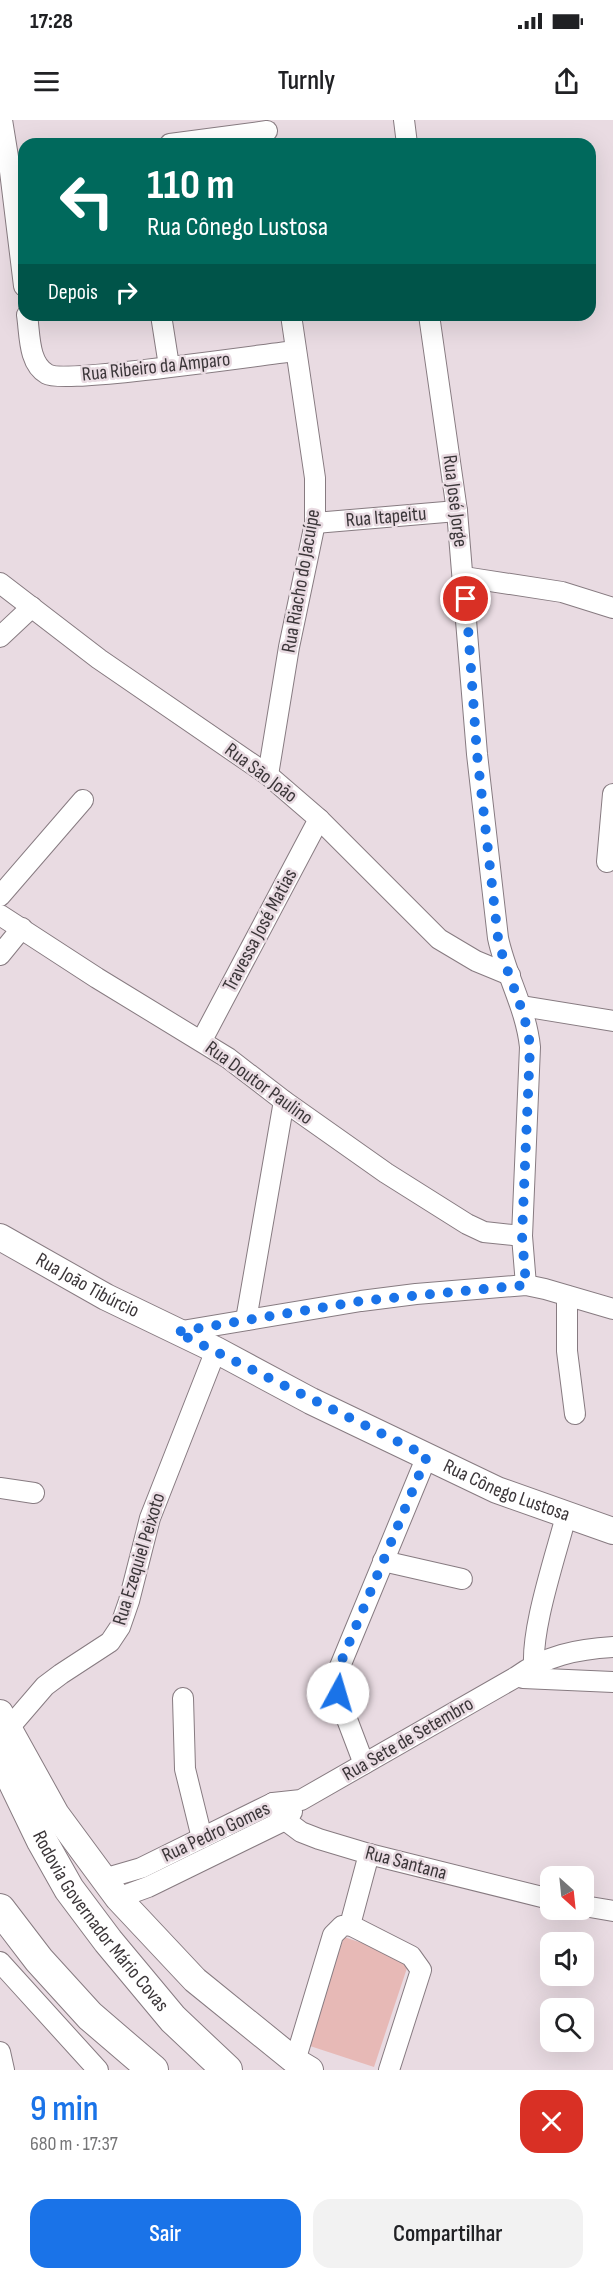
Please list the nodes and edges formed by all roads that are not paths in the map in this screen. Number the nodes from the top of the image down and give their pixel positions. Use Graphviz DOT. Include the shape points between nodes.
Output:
graph roads {
  1 [pos="2,120"];
  2 [pos="404,120"];
  3 [pos="267,132"];
  4 [pos="218,138"];
  5 [pos="406,138"];
  6 [pos="17,162"];
  7 [pos="18,180"];
  8 [pos="28,321"];
  9 [pos="162,321"];
  10 [pos="292,321"];
  11 [pos="430,321"];
  12 [pos="295,351"];
  13 [pos="168,366"];
  14 [pos="457,511"];
  15 [pos="315,523"];
  16 [pos="464,577"];
  17 [pos="0,583"];
  18 [pos="32,607"];
  19 [pos="613,608"];
  20 [pos="0,637"];
  21 [pos="268,775"];
  22 [pos="613,794"];
  23 [pos="83,800"];
  24 [pos="319,819"];
  25 [pos="607,862"];
  26 [pos="0,896"];
  27 [pos="0,915"];
  28 [pos="22,928"];
  29 [pos="0,955"];
  30 [pos="510,975"];
  31 [pos="522,1006"];
  32 [pos="613,1020"];
  33 [pos="202,1041"];
  34 [pos="284,1101"];
  35 [pos="522,1236"];
  36 [pos="0,1237"];
  37 [pos="526,1285"];
  38 [pos="567,1296"];
  39 [pos="613,1310"];
  40 [pos="246,1320"];
  41 [pos="176,1332"];
  42 [pos="216,1350"];
  43 [pos="575,1414"];
  44 [pos="427,1456"];
  45 [pos="0,1488"];
  46 [pos="34,1493"];
  47 [pos="566,1516"];
  48 [pos="613,1531"];
  49 [pos="383,1562"];
  50 [pos="462,1579"];
  51 [pos="613,1647"];
  52 [pos="535,1671"];
  53 [pos="613,1682"];
  54 [pos="183,1698"];
  55 [pos="3,1732"];
  56 [pos="364,1764"];
  57 [pos="301,1800"];
  58 [pos="273,1803"];
  59 [pos="285,1820"];
  60 [pos="202,1838"];
  61 [pos="369,1854"];
  62 [pos="111,1889"];
  63 [pos="540,1897"];
  64 [pos="594,1908"];
  65 [pos="0,1909"];
  66 [pos="613,1911"];
  67 [pos="350,1925"];
  68 [pos="0,1962"];
  69 [pos="0,2052"];
  70 [pos="302,2065"];
  71 [pos="4,2070"];
  72 [pos="98,2070"];
  73 [pos="153,2070"];
  74 [pos="227,2070"];
  75 [pos="389,2070"];
  1 -- 6 [label="street"];
  2 -- 5 [label="street"];
  3 -- 4 [label="street"];
  6 -- 7 [label="street"];
  8 -- 13 [label="street, Rua Ribeiro da Amparo" via="37,366 50,376 86,376"];
  9 -- 13 [label="street"];
  10 -- 12 [label="street, Rua Riacho do Jacuípe"];
  11 -- 14 [label="street, Rua José Jorge"];
  12 -- 13 [label="street, Rua Ribeiro da Amparo"];
  12 -- 15 [label="street, Rua Riacho do Jacuípe" via="315,478"];
  14 -- 15 [label="street, Rua Itapeitu"];
  14 -- 16 [label="street, Rua José Jorge"];
  15 -- 21 [label="street, Rua Riacho do Jacuípe"];
  16 -- 19 [label="street" via="562,592"];
  16 -- 30 [label="street, Rua José Jorge" via="490,871 498,938"];
  17 -- 18 [label="street, Rua São João"];
  18 -- 20 [label="street"];
  18 -- 21 [label="street, Rua São João" via="99,659"];
  21 -- 24 [label="street, Rua São João"];
  22 -- 25 [label="street"];
  23 -- 26 [label="street"];
  24 -- 30 [label="street, Rua São João" via="440,939 476,961"];
  24 -- 33 [label="street, Travessa José Matias"];
  27 -- 28 [label="street, Rua Doutor Paulino"];
  28 -- 29 [label="street"];
  28 -- 33 [label="street, Rua Doutor Paulino"];
  30 -- 31 [label="street, Rua José Jorge"];
  31 -- 32 [label="street"];
  31 -- 35 [label="street, Rua José Jorge" via="530,1047"];
  33 -- 34 [label="street, Rua Doutor Paulino"];
  34 -- 35 [label="street, Rua Doutor Paulino" via="467,1224 484,1232"];
  34 -- 40 [label="street"];
  35 -- 37 [label="street, Rua José Jorge"];
  36 -- 41 [label="main road, Rua João Tibúrcio"];
  37 -- 38 [label="street"];
  37 -- 40 [label="street" via="361,1301"];
  38 -- 39 [label="street"];
  38 -- 43 [label="street" via="567,1351"];
  40 -- 41 [label="street"];
  41 -- 42 [label="main road, Rua Cônego Lustosa"];
  42 -- 44 [label="main road, Rua Cônego Lustosa"];
  42 -- 55 [label="street, Rua Ezequiel Peixoto" via="154,1508 120,1627 111,1642 45,1686"];
  44 -- 47 [label="main road, Rua Cônego Lustosa" via="497,1490"];
  44 -- 49 [label="street"];
  45 -- 46 [label="street"];
  47 -- 48 [label="main road, Rua Cônego Lustosa"];
  47 -- 52 [label="street" via="540,1616"];
  49 -- 50 [label="street"];
  49 -- 56 [label="street" via="336,1676 338,1693"];
  51 -- 52 [label="street" via="588,1648"];
  52 -- 53 [label="street, Rua Sete de Setembro"];
  52 -- 56 [label="street, Rua Sete de Setembro" via="516,1677"];
  54 -- 60 [label="street" via="185,1769"];
  55 -- 62 [label="main road"];
  55 -- 74 [label="highway, Rodovia Governador Mário Covas" via="42,1841 69,1889 166,2012"];
  56 -- 57 [label="street, Rua Sete de Setembro"];
  57 -- 58 [label="street, Rua Pedro Gomes"];
  57 -- 59 [label="street, Rua Pedro Gomes"];
  58 -- 59 [label="street, Rua Santana"];
  58 -- 60 [label="street, Rua Pedro Gomes"];
  59 -- 61 [label="street, Rua Santana" via="301,1832"];
  59 -- 62 [label="street, Rua Pedro Gomes" via="148,1887"];
  60 -- 62 [label="street, Rua Pedro Gomes" via="141,1868"];
  61 -- 63 [label="street, Rua Santana"];
  61 -- 67 [label="street"];
  62 -- 70 [label="main road" via="195,1980"];
  64 -- 66 [label="street"];
  65 -- 73 [label="highway" via="90,2016"];
  67 -- 70 [label="street" via="338,1928 333,1935"];
  67 -- 75 [label="street" via="411,1956 421,1970"];
  68 -- 72 [label="street"];
  69 -- 71 [label="street"];
}
